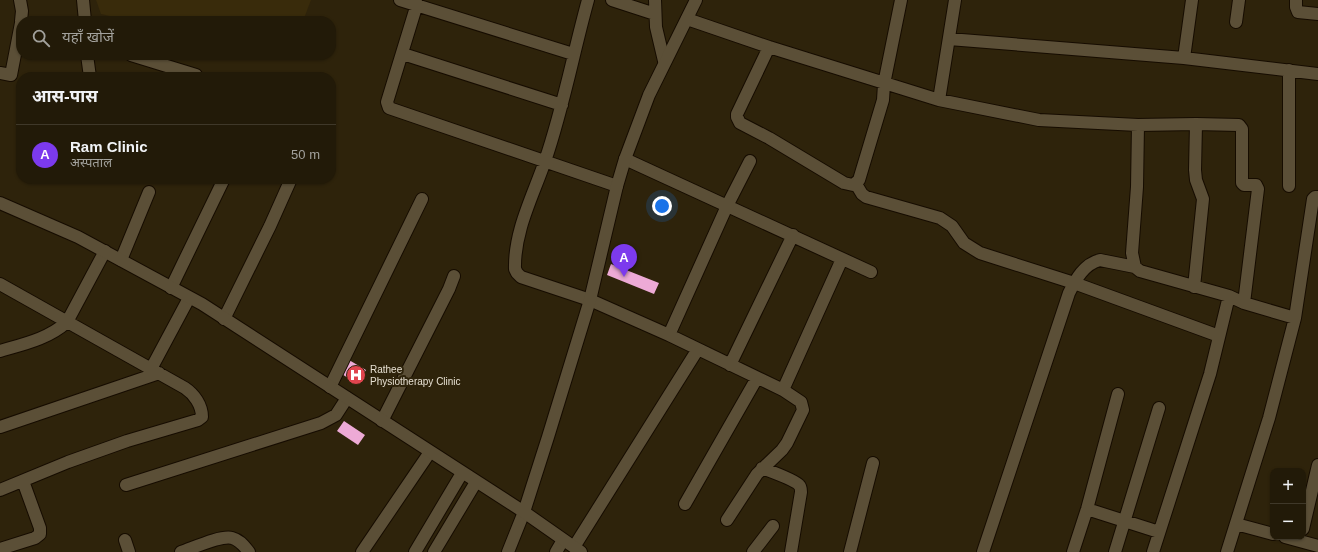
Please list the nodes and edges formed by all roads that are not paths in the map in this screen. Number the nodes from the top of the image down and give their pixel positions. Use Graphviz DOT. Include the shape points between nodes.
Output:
graph roads {
  1 [pos="20,0"];
  2 [pos="83,0"];
  3 [pos="400,0"];
  4 [pos="588,0"];
  5 [pos="612,0"];
  6 [pos="655,0"];
  7 [pos="696,0"];
  8 [pos="901,0"];
  9 [pos="955,0"];
  10 [pos="1192,0"];
  11 [pos="1239,0"];
  12 [pos="1296,0"];
  13 [pos="417,4"];
  14 [pos="655,14"];
  15 [pos="1318,14"];
  16 [pos="22,16"];
  17 [pos="85,16"];
  18 [pos="687,19"];
  19 [pos="1236,22"];
  20 [pos="949,39"];
  21 [pos="769,47"];
  22 [pos="16,48"];
  23 [pos="402,54"];
  24 [pos="574,54"];
  25 [pos="1184,58"];
  26 [pos="88,60"];
  27 [pos="146,60"];
  28 [pos="664,61"];
  29 [pos="1289,70"];
  30 [pos="89,72"];
  31 [pos="186,72"];
  32 [pos="1318,74"];
  33 [pos="11,75"];
  34 [pos="884,84"];
  35 [pos="939,100"];
  36 [pos="562,105"];
  37 [pos="1196,124"];
  38 [pos="1138,125"];
  39 [pos="625,159"];
  40 [pos="750,161"];
  41 [pos="545,162"];
  42 [pos="222,184"];
  43 [pos="289,184"];
  44 [pos="856,184"];
  45 [pos="617,186"];
  46 [pos="1289,186"];
  47 [pos="149,192"];
  48 [pos="1318,197"];
  49 [pos="422,199"];
  50 [pos="0,203"];
  51 [pos="727,206"];
  52 [pos="793,235"];
  53 [pos="106,252"];
  54 [pos="842,259"];
  55 [pos="121,260"];
  56 [pos="1135,267"];
  57 [pos="870,272"];
  58 [pos="454,276"];
  59 [pos="1074,282"];
  60 [pos="0,284"];
  61 [pos="1194,287"];
  62 [pos="171,288"];
  63 [pos="1229,296"];
  64 [pos="189,298"];
  65 [pos="590,300"];
  66 [pos="1244,303"];
  67 [pos="1295,318"];
  68 [pos="224,319"];
  69 [pos="67,322"];
  70 [pos="669,335"];
  71 [pos="1219,336"];
  72 [pos="698,349"];
  73 [pos="0,351"];
  74 [pos="730,365"];
  75 [pos="155,371"];
  76 [pos="757,378"];
  77 [pos="330,387"];
  78 [pos="783,390"];
  79 [pos="1118,394"];
  80 [pos="347,398"];
  81 [pos="1159,408"];
  82 [pos="382,421"];
  83 [pos="0,427"];
  84 [pos="430,452"];
  85 [pos="873,463"];
  86 [pos="1318,465"];
  87 [pos="762,468"];
  88 [pos="462,473"];
  89 [pos="24,481"];
  90 [pos="476,482"];
  91 [pos="126,485"];
  92 [pos="0,490"];
  93 [pos="685,504"];
  94 [pos="1087,509"];
  95 [pos="524,512"];
  96 [pos="1306,516"];
  97 [pos="727,520"];
  98 [pos="1125,521"];
  99 [pos="1236,524"];
  100 [pos="773,526"];
  101 [pos="1158,532"];
  102 [pos="1270,533"];
  103 [pos="563,540"];
  104 [pos="1303,540"];
  105 [pos="1314,547"];
  106 [pos="0,549"];
  107 [pos="578,550"];
  108 [pos="181,552"];
  109 [pos="249,552"];
  110 [pos="362,552"];
  111 [pos="415,552"];
  112 [pos="434,552"];
  113 [pos="508,552"];
  114 [pos="556,552"];
  115 [pos="753,552"];
  116 [pos="791,552"];
  117 [pos="850,552"];
  118 [pos="983,552"];
  119 [pos="1073,552"];
  120 [pos="1114,552"];
  121 [pos="1153,552"];
  122 [pos="1227,552"];
  1 -- 16 [label="street"];
  2 -- 17 [label="street"];
  3 -- 13 [label="street"];
  4 -- 24 [label="street"];
  5 -- 14 [label="street"];
  6 -- 14 [label="street"];
  7 -- 18 [label="street"];
  8 -- 34 [label="street"];
  9 -- 20 [label="street"];
  10 -- 25 [label="street"];
  11 -- 19 [label="street"];
  12 -- 15 [label="street" via="1298,12"];
  13 -- 23 [label="street"];
  13 -- 24 [label="street"];
  14 -- 28 [label="street"];
  18 -- 21 [label="street"];
  18 -- 28 [label="street"];
  20 -- 25 [label="street"];
  20 -- 35 [label="street"];
  21 -- 34 [label="street"];
  21 -- 44 [label="street" via="737,114 738,120 844,184"];
  22 -- 33 [label="street"];
  23 -- 36 [label="street"];
  23 -- 41 [label="street" via="387,102 389,108"];
  24 -- 36 [label="street"];
  25 -- 29 [label="street"];
  26 -- 30 [label="street"];
  27 -- 31 [label="street"];
  28 -- 39 [label="street" via="648,95"];
  29 -- 32 [label="street"];
  29 -- 46 [label="street"];
  34 -- 35 [label="street"];
  34 -- 44 [label="street" via="878,117"];
  35 -- 38 [label="street" via="1039,120"];
  36 -- 41 [label="street"];
  37 -- 38 [label="street"];
  37 -- 61 [label="street" via="1195,170 1202,199"];
  37 -- 66 [label="street" via="1234,124 1241,127 1242,183 1258,186"];
  38 -- 56 [label="street" via="1132,253"];
  39 -- 45 [label="street"];
  39 -- 51 [label="street"];
  40 -- 51 [label="street"];
  41 -- 45 [label="street"];
  41 -- 65 [label="street" via="524,218 515,269 521,277"];
  42 -- 62 [label="street"];
  43 -- 68 [label="street"];
  44 -- 59 [label="street" via="866,197 940,218 952,226 964,243 980,253"];
  45 -- 65 [label="street"];
  47 -- 55 [label="street"];
  48 -- 67 [label="street" via="1313,200"];
  49 -- 77 [label="street"];
  50 -- 53 [label="street"];
  51 -- 52 [label="street"];
  51 -- 70 [label="street"];
  52 -- 54 [label="street"];
  52 -- 74 [label="street"];
  53 -- 55 [label="street"];
  53 -- 69 [label="street"];
  54 -- 57 [label="street"];
  54 -- 78 [label="street"];
  55 -- 62 [label="street"];
  56 -- 59 [label="street" via="1100,260 1087,267"];
  56 -- 61 [label="street" via="1140,271"];
  58 -- 82 [label="street"];
  59 -- 71 [label="street"];
  59 -- 118 [label="street"];
  60 -- 69 [label="street"];
  61 -- 63 [label="street"];
  62 -- 64 [label="street"];
  63 -- 66 [label="street"];
  63 -- 71 [label="street"];
  64 -- 68 [label="street"];
  64 -- 75 [label="street"];
  65 -- 70 [label="street"];
  65 -- 95 [label="street"];
  66 -- 67 [label="street"];
  67 -- 99 [label="street" via="1269,418"];
  68 -- 77 [label="street"];
  69 -- 73 [label="street" via="44,337"];
  69 -- 75 [label="street"];
  70 -- 72 [label="street"];
  71 -- 101 [label="street" via="1195,424"];
  72 -- 74 [label="street"];
  72 -- 107 [label="street"];
  74 -- 76 [label="street"];
  75 -- 83 [label="street"];
  75 -- 89 [label="street" via="192,393 202,417 68,462"];
  76 -- 78 [label="street"];
  76 -- 93 [label="street"];
  77 -- 80 [label="street"];
  78 -- 87 [label="street" via="799,400 803,410 784,447"];
  79 -- 94 [label="street"];
  80 -- 82 [label="street"];
  80 -- 91 [label="street" via="336,416 321,423"];
  81 -- 98 [label="street"];
  82 -- 84 [label="street"];
  84 -- 88 [label="street"];
  84 -- 110 [label="street"];
  85 -- 117 [label="street"];
  86 -- 96 [label="street"];
  87 -- 97 [label="street"];
  87 -- 116 [label="street" via="794,481 801,488"];
  88 -- 90 [label="street"];
  88 -- 111 [label="street"];
  89 -- 92 [label="street"];
  89 -- 106 [label="street" via="40,534"];
  90 -- 95 [label="street"];
  90 -- 112 [label="street"];
  94 -- 98 [label="street"];
  94 -- 119 [label="street"];
  95 -- 103 [label="street"];
  95 -- 113 [label="street"];
  98 -- 101 [label="street"];
  98 -- 120 [label="street"];
  99 -- 102 [label="street"];
  99 -- 122 [label="street"];
  100 -- 115 [label="street"];
  101 -- 121 [label="street"];
  103 -- 107 [label="street"];
  103 -- 114 [label="street"];
  104 -- 105 [label="street"];
  108 -- 109 [label="street" via="231,537"];
}
